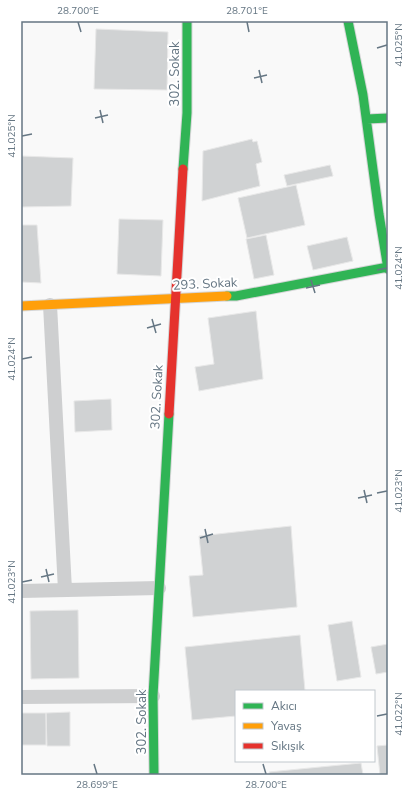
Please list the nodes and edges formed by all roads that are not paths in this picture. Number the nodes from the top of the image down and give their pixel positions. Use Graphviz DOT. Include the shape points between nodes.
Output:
graph roads {
  1 [pos="187,21"];
  2 [pos="348,21"];
  3 [pos="388,118"];
  4 [pos="367,119"];
  5 [pos="388,268"];
  6 [pos="175,298"];
  7 [pos="50,305"];
  8 [pos="21,306"];
  9 [pos="159,588"];
  10 [pos="21,590"];
  11 [pos="65,590"];
  12 [pos="153,696"];
  13 [pos="21,697"];
  14 [pos="154,775"];
  1 -- 6 [label="street, 302. Sokak" via="187,113"];
  2 -- 4 [label="street"];
  3 -- 4 [label="street"];
  4 -- 5 [label="street"];
  5 -- 6 [label="street, 293. Sokak" via="236,296"];
  6 -- 7 [label="street, 293. Sokak"];
  6 -- 9 [label="street, 302. Sokak"];
  7 -- 8 [label="street, 293. Sokak"];
  7 -- 11 [label="street"];
  9 -- 11 [label="street"];
  9 -- 12 [label="street, 302. Sokak"];
  10 -- 11 [label="street"];
  12 -- 13 [label="street"];
  12 -- 14 [label="street, 302. Sokak"];
}
